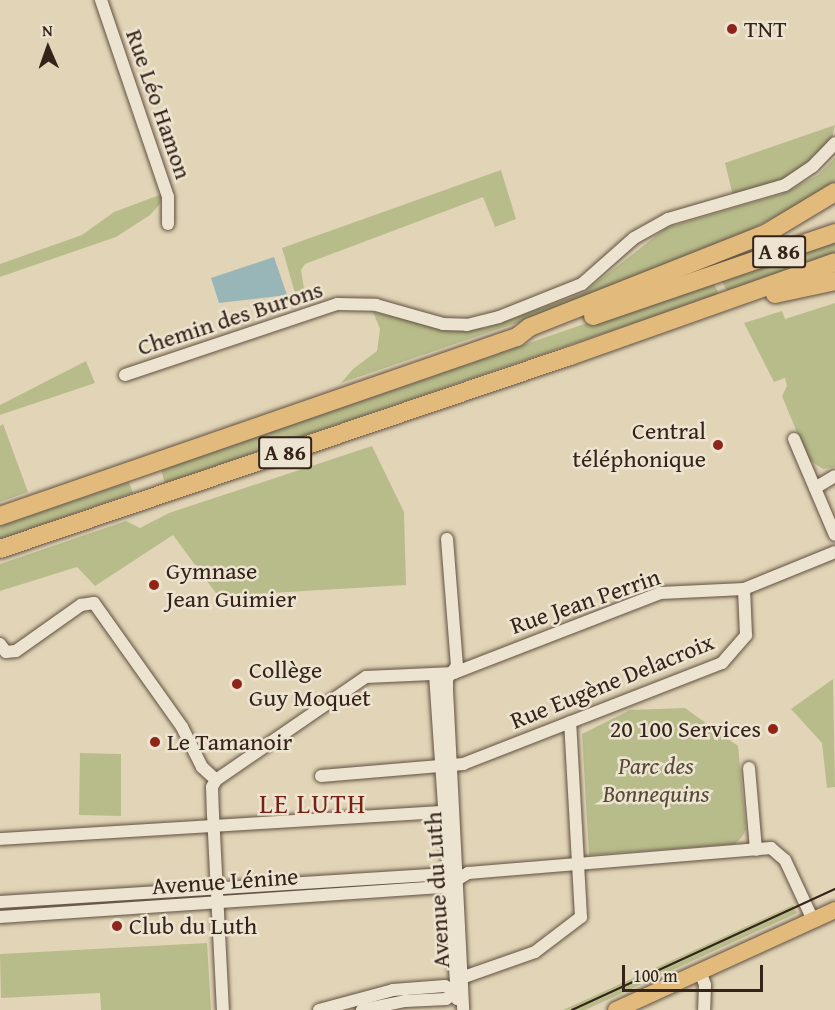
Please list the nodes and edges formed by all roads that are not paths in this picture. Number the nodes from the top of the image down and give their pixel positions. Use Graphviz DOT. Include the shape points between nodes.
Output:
graph roads {
  1 [pos="101,0"];
  2 [pos="835,143"];
  3 [pos="835,192"];
  4 [pos="168,224"];
  5 [pos="835,233"];
  6 [pos="835,262"];
  7 [pos="835,281"];
  8 [pos="705,306"];
  9 [pos="517,337"];
  10 [pos="125,375"];
  11 [pos="794,440"];
  12 [pos="835,476"];
  13 [pos="815,488"];
  14 [pos="0,516"];
  15 [pos="835,535"];
  16 [pos="447,539"];
  17 [pos="0,549"];
  18 [pos="835,552"];
  19 [pos="744,589"];
  20 [pos="0,644"];
  21 [pos="453,673"];
  22 [pos="435,674"];
  23 [pos="570,722"];
  24 [pos="446,768"];
  25 [pos="749,768"];
  26 [pos="321,776"];
  27 [pos="216,780"];
  28 [pos="443,812"];
  29 [pos="213,826"];
  30 [pos="0,839"];
  31 [pos="756,849"];
  32 [pos="578,865"];
  33 [pos="453,879"];
  34 [pos="216,889"];
  35 [pos="0,902"];
  36 [pos="217,903"];
  37 [pos="835,910"];
  38 [pos="0,917"];
  39 [pos="813,920"];
  40 [pos="700,971"];
  41 [pos="464,977"];
  42 [pos="459,992"];
  43 [pos="224,1010"];
  44 [pos="320,1010"];
  45 [pos="362,1010"];
  46 [pos="458,1010"];
  47 [pos="463,1010"];
  48 [pos="616,1010"];
  49 [pos="704,1010"];
  1 -- 4 [label="street, Rue Léo Hamon" via="168,196"];
  2 -- 10 [label="street, Chemin des Burons" via="813,166 784,185 668,219 634,238 582,284 499,317 467,326 443,324 376,305 337,304"];
  3 -- 9 [label="highway" via="767,233 530,327"];
  5 -- 9 [label="highway, A 86" via="533,337"];
  6 -- 8 [label="highway, A 86"];
  7 -- 8 [label="highway" via="792,289 720,311"];
  8 -- 17 [label="highway, A 86" via="570,356"];
  9 -- 14 [label="highway, A 86"];
  11 -- 13 [label="street"];
  12 -- 13 [label="street"];
  13 -- 15 [label="street"];
  16 -- 21 [label="street" via="457,666"];
  18 -- 19 [label="street, Rue Jean Perrin"];
  19 -- 21 [label="street, Rue Jean Perrin" via="660,593"];
  19 -- 23 [label="street, Rue Eugène Delacroix" via="746,635 728,659"];
  20 -- 27 [label="street" via="6,652 16,651 81,605 94,603 182,727 202,767"];
  21 -- 22 [label="street, Rue Jean Perrin"];
  21 -- 24 [label="street" via="447,679"];
  22 -- 24 [label="street"];
  22 -- 27 [label="street, Rue Jean Perrin" via="366,677"];
  23 -- 24 [label="street, Rue Eugène Delacroix"];
  23 -- 32 [label="street"];
  24 -- 26 [label="street, Rue Eugène Delacroix"];
  24 -- 28 [label="street, Avenue du Luth"];
  24 -- 33 [label="street, Avenue du Luth"];
  25 -- 31 [label="street"];
  27 -- 29 [label="street" via="212,788"];
  28 -- 29 [label="street"];
  28 -- 33 [label="street, Avenue du Luth"];
  29 -- 30 [label="street"];
  29 -- 34 [label="street"];
  31 -- 32 [label="street"];
  31 -- 39 [label="street" via="780,852"];
  32 -- 33 [label="street" via="468,873"];
  32 -- 41 [label="street" via="581,917 535,952"];
  33 -- 34 [label="street, Avenue Lénine" via="442,874"];
  33 -- 36 [label="street, Avenue Lénine" via="445,887"];
  33 -- 41 [label="street, Avenue du Luth"];
  33 -- 42 [label="street, Avenue du Luth"];
  34 -- 35 [label="street, Avenue Lénine"];
  34 -- 36 [label="street"];
  36 -- 38 [label="street, Avenue Lénine"];
  36 -- 43 [label="street"];
  37 -- 39 [label="main road"];
  39 -- 40 [label="main road"];
  40 -- 48 [label="main road"];
  40 -- 49 [label="street" via="705,985"];
  41 -- 42 [label="street, Avenue du Luth"];
  42 -- 44 [label="street" via="445,986 393,990"];
  42 -- 45 [label="street" via="446,999 405,1001"];
  42 -- 46 [label="street, Avenue du Luth"];
  42 -- 47 [label="street, Avenue du Luth"];
}
